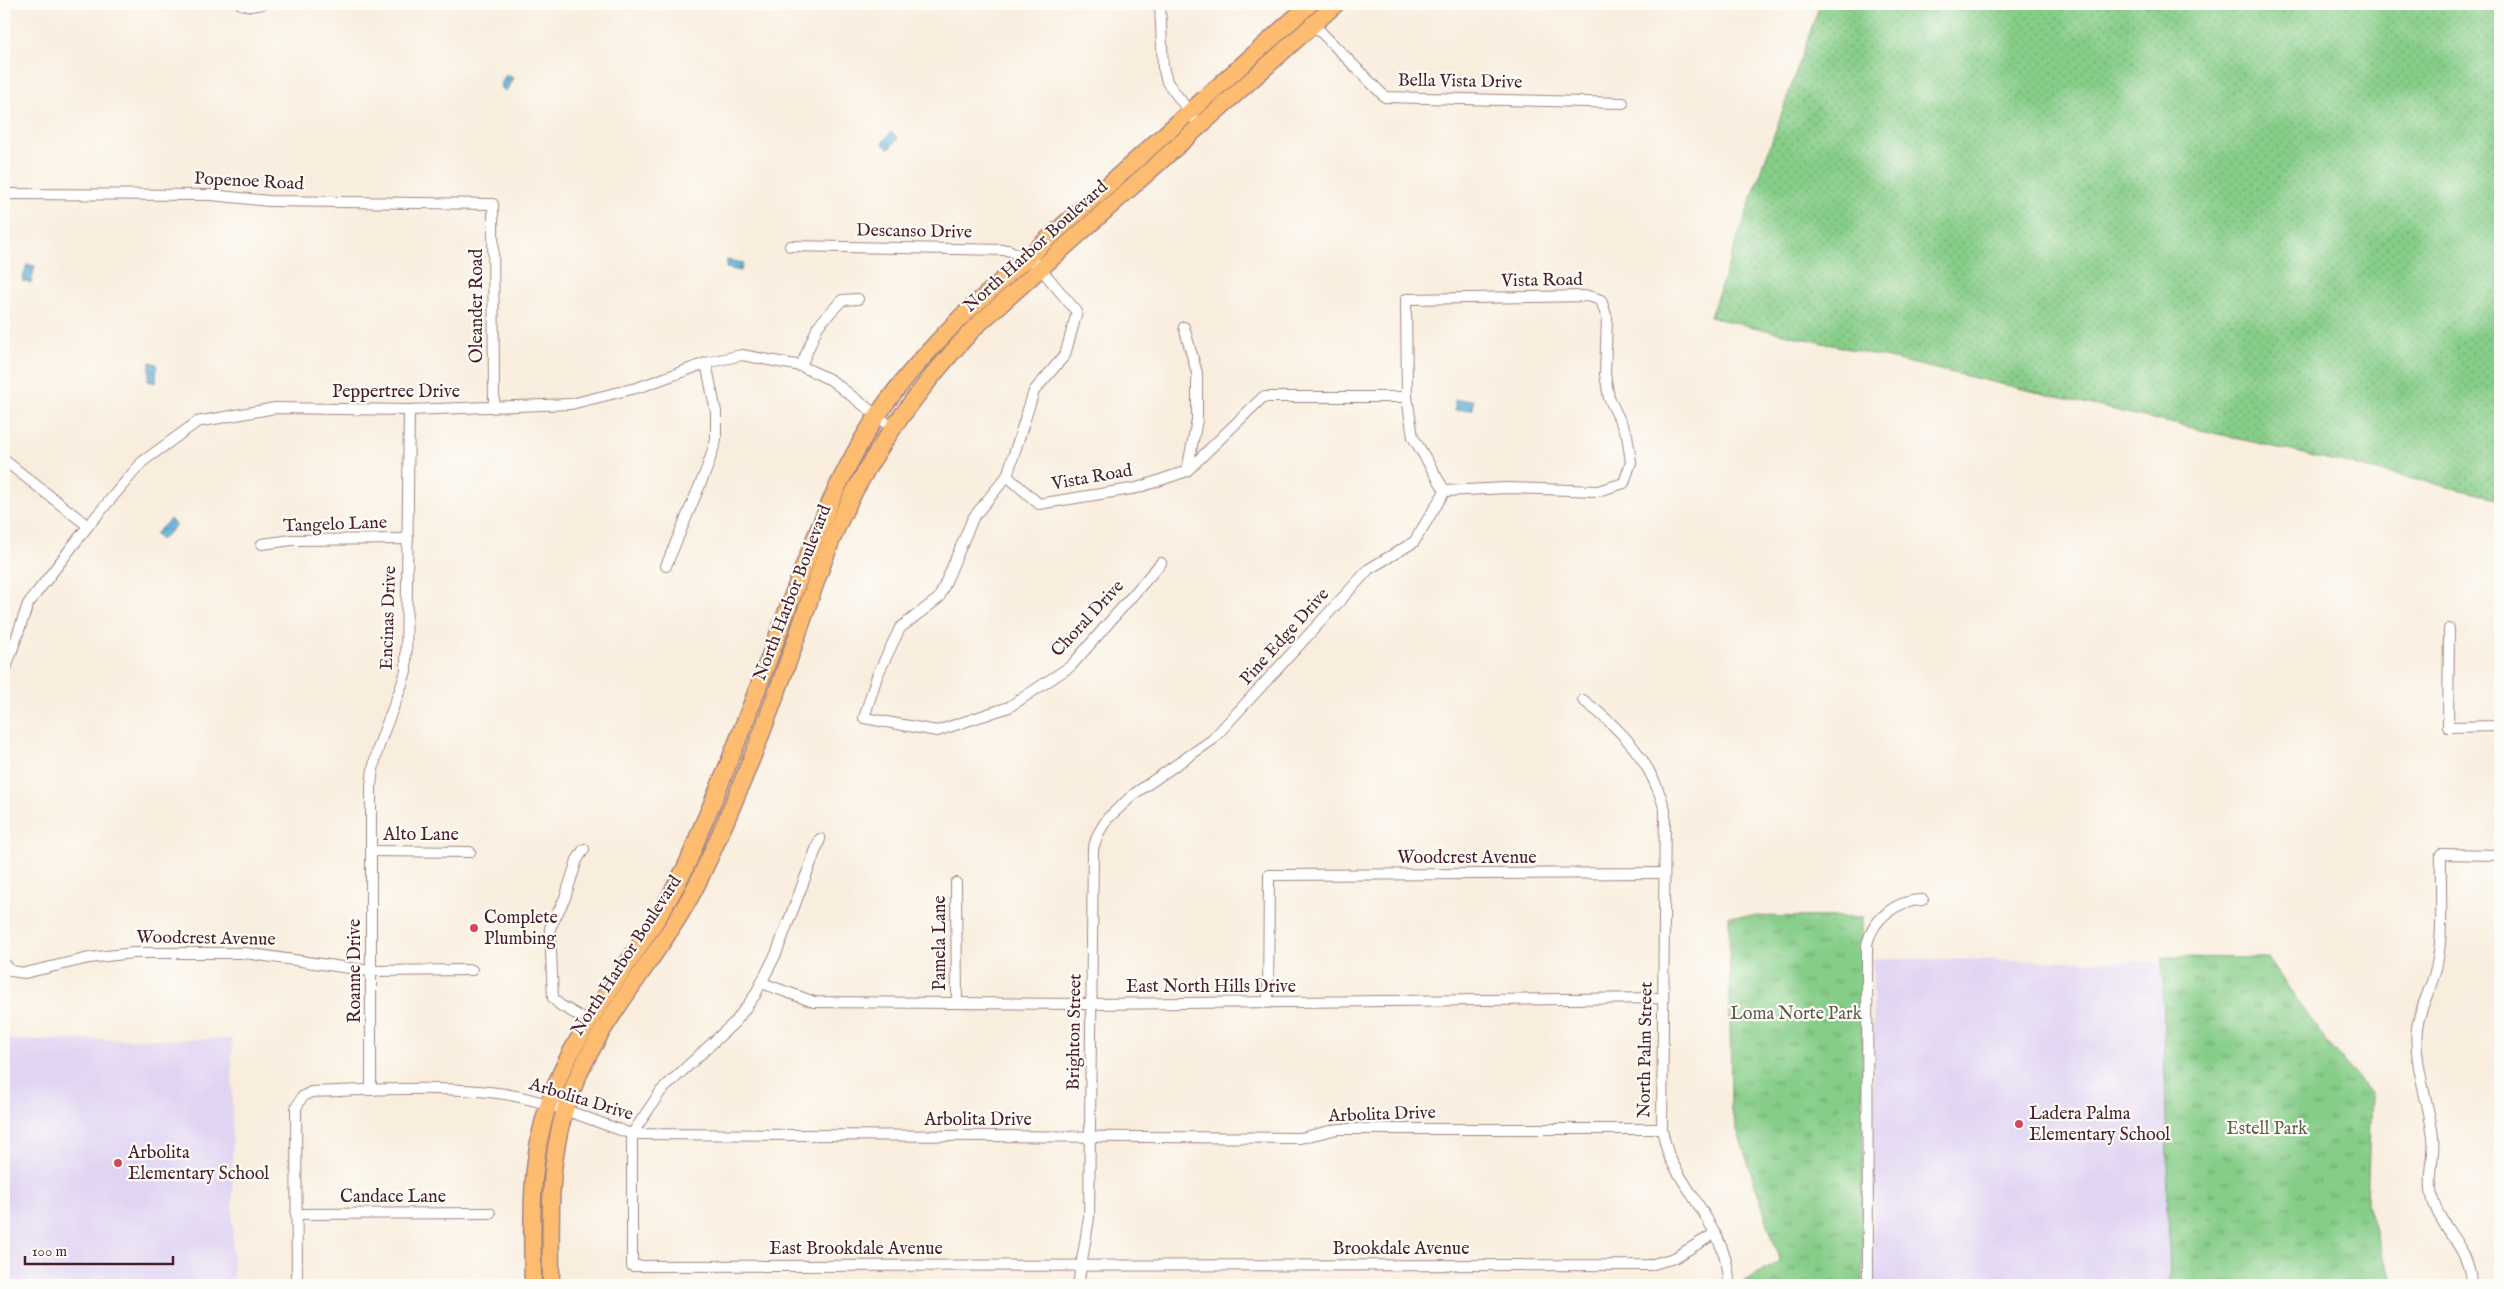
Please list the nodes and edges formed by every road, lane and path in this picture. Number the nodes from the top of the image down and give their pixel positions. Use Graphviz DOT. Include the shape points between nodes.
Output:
graph roads {
  1 [pos="241,4"];
  2 [pos="262,4"];
  3 [pos="1160,4"];
  4 [pos="1336,4"];
  5 [pos="1306,8"];
  6 [pos="1313,25"];
  7 [pos="1623,103"];
  8 [pos="1188,112"];
  9 [pos="1200,126"];
  10 [pos="4,194"];
  11 [pos="493,204"];
  12 [pos="790,246"];
  13 [pos="1034,263"];
  14 [pos="858,299"];
  15 [pos="1184,327"];
  16 [pos="706,363"];
  17 [pos="801,366"];
  18 [pos="1407,397"];
  19 [pos="494,408"];
  20 [pos="409,410"];
  21 [pos="878,415"];
  22 [pos="893,428"];
  23 [pos="4,460"];
  24 [pos="1187,472"];
  25 [pos="1007,476"];
  26 [pos="1445,491"];
  27 [pos="88,526"];
  28 [pos="408,539"];
  29 [pos="262,544"];
  30 [pos="1161,563"];
  31 [pos="666,566"];
  32 [pos="2449,630"];
  33 [pos="4,674"];
  34 [pos="1583,700"];
  35 [pos="2500,726"];
  36 [pos="1134,794"];
  37 [pos="820,839"];
  38 [pos="584,849"];
  39 [pos="371,852"];
  40 [pos="470,852"];
  41 [pos="2500,855"];
  42 [pos="1664,873"];
  43 [pos="956,883"];
  44 [pos="1923,900"];
  45 [pos="4,963"];
  46 [pos="472,970"];
  47 [pos="370,971"];
  48 [pos="762,983"];
  49 [pos="1663,998"];
  50 [pos="957,1003"];
  51 [pos="1268,1003"];
  52 [pos="1092,1004"];
  53 [pos="588,1021"];
  54 [pos="371,1090"];
  55 [pos="548,1105"];
  56 [pos="564,1112"];
  57 [pos="1662,1129"];
  58 [pos="632,1134"];
  59 [pos="1090,1138"];
  60 [pos="296,1214"];
  61 [pos="490,1214"];
  62 [pos="1714,1234"];
  63 [pos="1080,1265"];
  64 [pos="297,1285"];
  65 [pos="533,1285"];
  66 [pos="551,1285"];
  67 [pos="1078,1285"];
  68 [pos="1729,1285"];
  69 [pos="1868,1285"];
  70 [pos="2471,1285"];
  1 -- 2 [label="street"];
  3 -- 8 [label="street" via="1165,74 1171,89"];
  4 -- 6 [label="main road, North Harbor Boulevard"];
  5 -- 6 [label="street, Bella Vista Drive"];
  5 -- 8 [label="main road, North Harbor Boulevard"];
  6 -- 7 [label="street, Bella Vista Drive" via="1385,97"];
  6 -- 9 [label="main road, North Harbor Boulevard"];
  8 -- 9 [label="street"];
  8 -- 13 [label="main road, North Harbor Boulevard"];
  9 -- 13 [label="main road, North Harbor Boulevard"];
  10 -- 11 [label="street, Popenoe Road" via="211,195 269,201"];
  11 -- 19 [label="street, Oleander Road"];
  12 -- 13 [label="street, Descanso Drive" via="1008,250"];
  13 -- 21 [label="main road, North Harbor Boulevard" via="940,339"];
  13 -- 22 [label="main road, North Harbor Boulevard" via="951,353"];
  13 -- 25 [label="street" via="1077,312 1065,355 1034,391"];
  14 -- 17 [label="street" via="842,300 818,326"];
  15 -- 24 [label="street" via="1197,373 1197,420"];
  16 -- 17 [label="street, Peppertree Drive" via="742,355"];
  16 -- 19 [label="street, Peppertree Drive" via="640,386 571,404"];
  16 -- 31 [label="street" via="716,412 716,440"];
  17 -- 21 [label="street, Peppertree Drive" via="830,380"];
  18 -- 24 [label="street, Vista Road" via="1263,397"];
  18 -- 26 [label="street, Vista Road" via="1414,437"];
  18 -- 26 [label="street, Vista Road" via="1406,299 1588,296 1601,300 1607,318 1605,374 1609,398 1627,435 1631,462 1624,483 1598,491 1508,488"];
  19 -- 20 [label="street, Peppertree Drive"];
  20 -- 27 [label="street, Peppertree Drive" via="275,408 198,422 142,462"];
  20 -- 28 [label="street, Encinas Drive"];
  21 -- 22 [label="street, Peppertree Drive"];
  21 -- 53 [label="main road, North Harbor Boulevard" via="810,546 683,873 660,915"];
  22 -- 56 [label="main road, North Harbor Boulevard" via="870,462 842,515 775,698 698,882 676,922 596,1038"];
  23 -- 27 [label="street"];
  24 -- 25 [label="street, Vista Road" via="1137,488 1039,504"];
  25 -- 30 [label="street, Choral Drive" via="973,518 939,598 900,628 877,676 864,718 937,731 1009,707 1071,666"];
  26 -- 36 [label="street, Pine Edge Drive" via="1414,542 1369,569 1212,740"];
  27 -- 33 [label="street, Peppertree Drive" via="28,604"];
  28 -- 29 [label="street, Tangelo Lane" via="292,540"];
  28 -- 39 [label="street, Encinas Drive" via="406,671 372,766"];
  32 -- 35 [label="street" via="2448,727"];
  34 -- 42 [label="street, North Palm Street" via="1634,746 1650,772 1665,810"];
  36 -- 52 [label="street, Brighton Street" via="1107,819 1093,849"];
  37 -- 48 [label="street"];
  38 -- 53 [label="street" via="550,933 553,998"];
  39 -- 40 [label="street, Alto Lane"];
  39 -- 47 [label="street, Roanne Drive"];
  41 -- 70 [label="street" via="2441,854 2440,944 2433,982 2420,1012 2417,1030 2434,1139 2431,1192 2436,1209 2467,1258"];
  42 -- 49 [label="street, North Palm Street"];
  42 -- 51 [label="street, Woodcrest Avenue" via="1269,875"];
  43 -- 50 [label="street, Pamela Lane"];
  44 -- 69 [label="street" via="1908,900 1877,921 1867,944"];
  45 -- 47 [label="street, Woodcrest Avenue" via="11,971 25,973 89,958 133,953 246,953"];
  46 -- 47 [label="street, Woodcrest Avenue"];
  47 -- 54 [label="street, Roanne Drive"];
  48 -- 50 [label="street, East North Hills Drive" via="814,1002"];
  48 -- 58 [label="street" via="736,1021 661,1091"];
  49 -- 51 [label="street, East North Hills Drive"];
  49 -- 57 [label="street, North Palm Street"];
  50 -- 52 [label="street, East North Hills Drive"];
  51 -- 52 [label="street, East North Hills Drive"];
  52 -- 59 [label="street, Brighton Street"];
  53 -- 55 [label="main road, North Harbor Boulevard" via="565,1061"];
  54 -- 55 [label="street, Arbolita Drive" via="470,1091"];
  54 -- 60 [label="street, Arbolita Drive" via="311,1092 302,1097 296,1108"];
  55 -- 56 [label="street, Arbolita Drive"];
  55 -- 65 [label="main road, North Harbor Boulevard" via="536,1152 532,1205"];
  56 -- 58 [label="street, Arbolita Drive"];
  56 -- 66 [label="main road, North Harbor Boulevard" via="554,1161"];
  57 -- 59 [label="street, Arbolita Drive" via="1338,1129 1300,1138"];
  57 -- 62 [label="street, North Palm Street" via="1669,1157"];
  58 -- 59 [label="street, Arbolita Drive"];
  58 -- 63 [label="street, East Brookdale Avenue" via="632,1266"];
  59 -- 63 [label="street, Brighton Street" via="1089,1218"];
  60 -- 61 [label="street, Candace Lane"];
  60 -- 64 [label="street"];
  62 -- 63 [label="street, Brookdale Avenue" via="1674,1258 1650,1265"];
  62 -- 68 [label="street, North Palm Street" via="1730,1269"];
  63 -- 67 [label="street, Brighton Street"];
}
